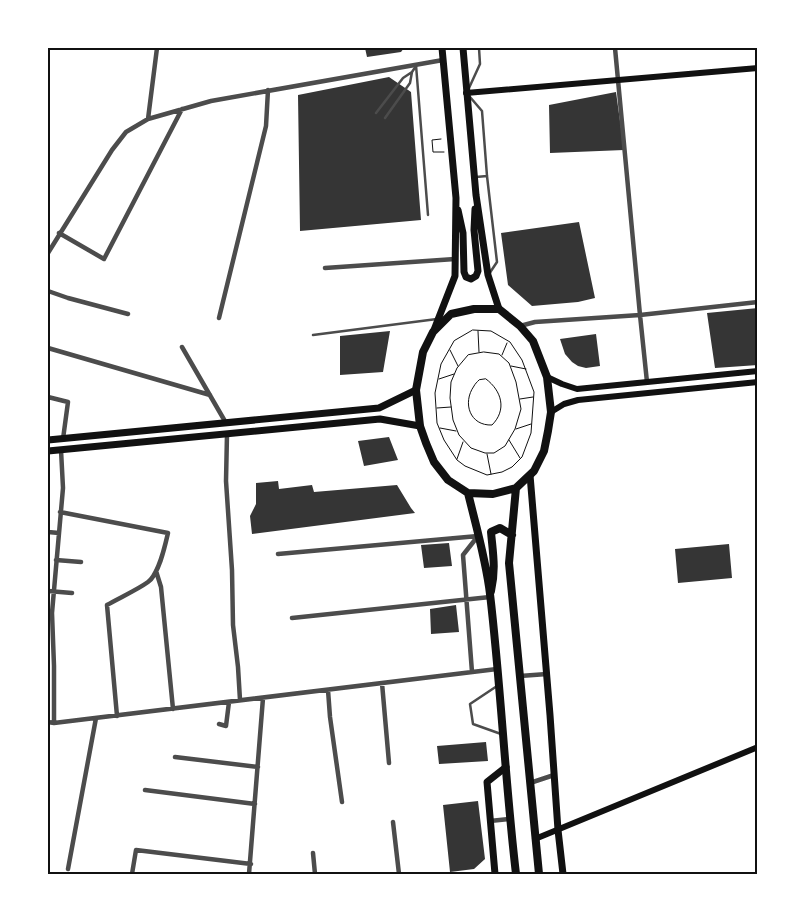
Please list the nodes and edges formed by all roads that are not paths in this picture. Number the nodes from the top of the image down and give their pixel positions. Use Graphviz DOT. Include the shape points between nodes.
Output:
graph roads {
  1 [pos="157,48"];
  2 [pos="442,48"];
  3 [pos="463,48"];
  4 [pos="479,48"];
  5 [pos="615,48"];
  6 [pos="443,60"];
  7 [pos="416,65"];
  8 [pos="758,68"];
  9 [pos="412,72"];
  10 [pos="618,80"];
  11 [pos="268,90"];
  12 [pos="466,93"];
  13 [pos="182,110"];
  14 [pos="376,113"];
  15 [pos="384,118"];
  16 [pos="148,119"];
  17 [pos="487,176"];
  18 [pos="474,177"];
  19 [pos="476,195"];
  20 [pos="456,198"];
  21 [pos="428,214"];
  22 [pos="60,233"];
  23 [pos="48,253"];
  24 [pos="455,258"];
  25 [pos="326,268"];
  26 [pos="488,275"];
  27 [pos="48,291"];
  28 [pos="758,302"];
  29 [pos="499,309"];
  30 [pos="128,314"];
  31 [pos="640,315"];
  32 [pos="219,318"];
  33 [pos="438,319"];
  34 [pos="520,326"];
  35 [pos="434,332"];
  36 [pos="313,335"];
  37 [pos="182,347"];
  38 [pos="48,348"];
  39 [pos="758,371"];
  40 [pos="547,377"];
  41 [pos="675,379"];
  42 [pos="648,382"];
  43 [pos="758,382"];
  44 [pos="416,390"];
  45 [pos="676,390"];
  46 [pos="210,394"];
  47 [pos="48,397"];
  48 [pos="551,412"];
  49 [pos="226,423"];
  50 [pos="420,426"];
  51 [pos="227,434"];
  52 [pos="63,439"];
  53 [pos="48,440"];
  54 [pos="61,450"];
  55 [pos="48,451"];
  56 [pos="530,475"];
  57 [pos="516,488"];
  58 [pos="468,493"];
  59 [pos="60,512"];
  60 [pos="48,532"];
  61 [pos="59,533"];
  62 [pos="512,535"];
  63 [pos="478,536"];
  64 [pos="278,554"];
  65 [pos="56,560"];
  66 [pos="82,562"];
  67 [pos="156,571"];
  68 [pos="48,590"];
  69 [pos="54,591"];
  70 [pos="72,593"];
  71 [pos="490,595"];
  72 [pos="466,599"];
  73 [pos="292,618"];
  74 [pos="48,665"];
  75 [pos="54,666"];
  76 [pos="497,669"];
  77 [pos="472,672"];
  78 [pos="547,674"];
  79 [pos="520,676"];
  80 [pos="382,683"];
  81 [pos="499,685"];
  82 [pos="328,690"];
  83 [pos="263,698"];
  84 [pos="240,700"];
  85 [pos="229,702"];
  86 [pos="173,709"];
  87 [pos="117,716"];
  88 [pos="96,718"];
  89 [pos="48,722"];
  90 [pos="54,723"];
  91 [pos="219,724"];
  92 [pos="503,735"];
  93 [pos="758,747"];
  94 [pos="175,757"];
  95 [pos="389,763"];
  96 [pos="258,767"];
  97 [pos="506,767"];
  98 [pos="554,775"];
  99 [pos="530,783"];
  100 [pos="145,790"];
  101 [pos="342,802"];
  102 [pos="255,804"];
  103 [pos="509,819"];
  104 [pos="490,821"];
  105 [pos="393,822"];
  106 [pos="558,830"];
  107 [pos="535,839"];
  108 [pos="313,853"];
  109 [pos="251,864"];
  110 [pos="68,869"];
  111 [pos="132,874"];
  112 [pos="249,874"];
  113 [pos="315,874"];
  114 [pos="399,874"];
  115 [pos="495,874"];
  116 [pos="516,874"];
  117 [pos="539,874"];
  118 [pos="563,874"];
  1 -- 16 [label="street"];
  2 -- 6 [label="main road"];
  3 -- 12 [label="main road"];
  4 -- 12 [label="lane" via="480,64"];
  5 -- 10 [label="street"];
  6 -- 7 [label="street"];
  6 -- 20 [label="main road"];
  7 -- 9 [label="lane"];
  7 -- 11 [label="street"];
  7 -- 21 [label="lane"];
  8 -- 10 [label="main road"];
  9 -- 14 [label="lane" via="403,78"];
  9 -- 15 [label="lane" via="410,83"];
  10 -- 12 [label="main road"];
  10 -- 31 [label="street"];
  11 -- 13 [label="street"];
  11 -- 32 [label="street" via="266,126"];
  12 -- 17 [label="lane" via="482,111"];
  12 -- 18 [label="main road"];
  13 -- 16 [label="street"];
  13 -- 22 [label="street" via="104,260"];
  16 -- 22 [label="street" via="126,132 112,150"];
  17 -- 18 [label="lane"];
  17 -- 26 [label="lane" via="497,262"];
  18 -- 19 [label="main road"];
  19 -- 20 [label="main road" via="474,230 478,274 471,279 464,272 464,233"];
  19 -- 26 [label="main road"];
  20 -- 24 [label="main road"];
  22 -- 23 [label="street"];
  24 -- 25 [label="street"];
  24 -- 33 [label="main road" via="455,276"];
  26 -- 29 [label="main road"];
  27 -- 30 [label="street"];
  28 -- 31 [label="street"];
  29 -- 34 [label="highway"];
  29 -- 35 [label="highway" via="474,309 451,314"];
  31 -- 34 [label="street" via="535,322"];
  31 -- 42 [label="street"];
  33 -- 35 [label="main road"];
  33 -- 36 [label="lane"];
  34 -- 40 [label="highway" via="533,341"];
  35 -- 44 [label="highway" via="423,352"];
  37 -- 46 [label="street"];
  38 -- 46 [label="street"];
  39 -- 41 [label="main road"];
  40 -- 42 [label="main road" via="578,388"];
  40 -- 48 [label="highway"];
  41 -- 42 [label="main road"];
  41 -- 45 [label="main road"];
  43 -- 45 [label="main road"];
  44 -- 49 [label="main road" via="378,408"];
  44 -- 50 [label="highway"];
  45 -- 48 [label="main road" via="578,400"];
  46 -- 49 [label="street"];
  47 -- 52 [label="street" via="68,402"];
  48 -- 56 [label="highway" via="544,451"];
  49 -- 52 [label="main road"];
  50 -- 51 [label="main road" via="380,418"];
  50 -- 58 [label="highway" via="434,462 448,480"];
  51 -- 54 [label="main road"];
  51 -- 84 [label="street" via="233,625"];
  52 -- 53 [label="main road"];
  54 -- 55 [label="main road"];
  54 -- 59 [label="street" via="63,488"];
  56 -- 57 [label="highway"];
  56 -- 78 [label="main road"];
  57 -- 58 [label="highway" via="493,494"];
  57 -- 62 [label="highway"];
  58 -- 63 [label="highway"];
  59 -- 61 [label="street"];
  59 -- 67 [label="street" via="168,533"];
  60 -- 61 [label="street"];
  61 -- 65 [label="street"];
  62 -- 71 [label="highway" via="500,528 491,532 494,578"];
  62 -- 79 [label="highway" via="509,563"];
  63 -- 64 [label="street"];
  63 -- 71 [label="highway"];
  63 -- 72 [label="street" via="463,555"];
  65 -- 66 [label="street"];
  65 -- 69 [label="street"];
  67 -- 86 [label="street" via="161,587"];
  67 -- 87 [label="street" via="149,582 107,605"];
  68 -- 69 [label="street"];
  69 -- 70 [label="street"];
  69 -- 75 [label="street"];
  71 -- 72 [label="street"];
  71 -- 76 [label="highway"];
  72 -- 73 [label="street"];
  72 -- 77 [label="street"];
  74 -- 75 [label="street"];
  75 -- 90 [label="street"];
  76 -- 77 [label="street"];
  76 -- 81 [label="highway"];
  77 -- 80 [label="street"];
  78 -- 79 [label="street"];
  78 -- 98 [label="main road"];
  79 -- 99 [label="highway"];
  80 -- 82 [label="street"];
  80 -- 95 [label="street"];
  81 -- 92 [label="highway"];
  81 -- 92 [label="lane" via="470,704 473,724"];
  82 -- 83 [label="street"];
  82 -- 101 [label="street"];
  83 -- 84 [label="street"];
  83 -- 96 [label="street"];
  84 -- 85 [label="street"];
  85 -- 86 [label="street"];
  85 -- 91 [label="street" via="226,726"];
  86 -- 87 [label="street"];
  87 -- 88 [label="street"];
  88 -- 90 [label="street"];
  88 -- 110 [label="street"];
  89 -- 90 [label="street"];
  92 -- 97 [label="highway"];
  93 -- 106 [label="main road"];
  94 -- 96 [label="street"];
  96 -- 102 [label="street"];
  97 -- 103 [label="highway"];
  97 -- 104 [label="main road" via="486,782"];
  98 -- 99 [label="street"];
  98 -- 106 [label="main road"];
  99 -- 107 [label="highway"];
  100 -- 102 [label="street"];
  102 -- 109 [label="street"];
  103 -- 104 [label="street"];
  103 -- 116 [label="highway"];
  104 -- 115 [label="main road"];
  105 -- 114 [label="street"];
  106 -- 107 [label="main road"];
  106 -- 118 [label="main road"];
  107 -- 117 [label="highway"];
  108 -- 113 [label="street"];
  109 -- 111 [label="street" via="136,850"];
  109 -- 112 [label="street"];
}
